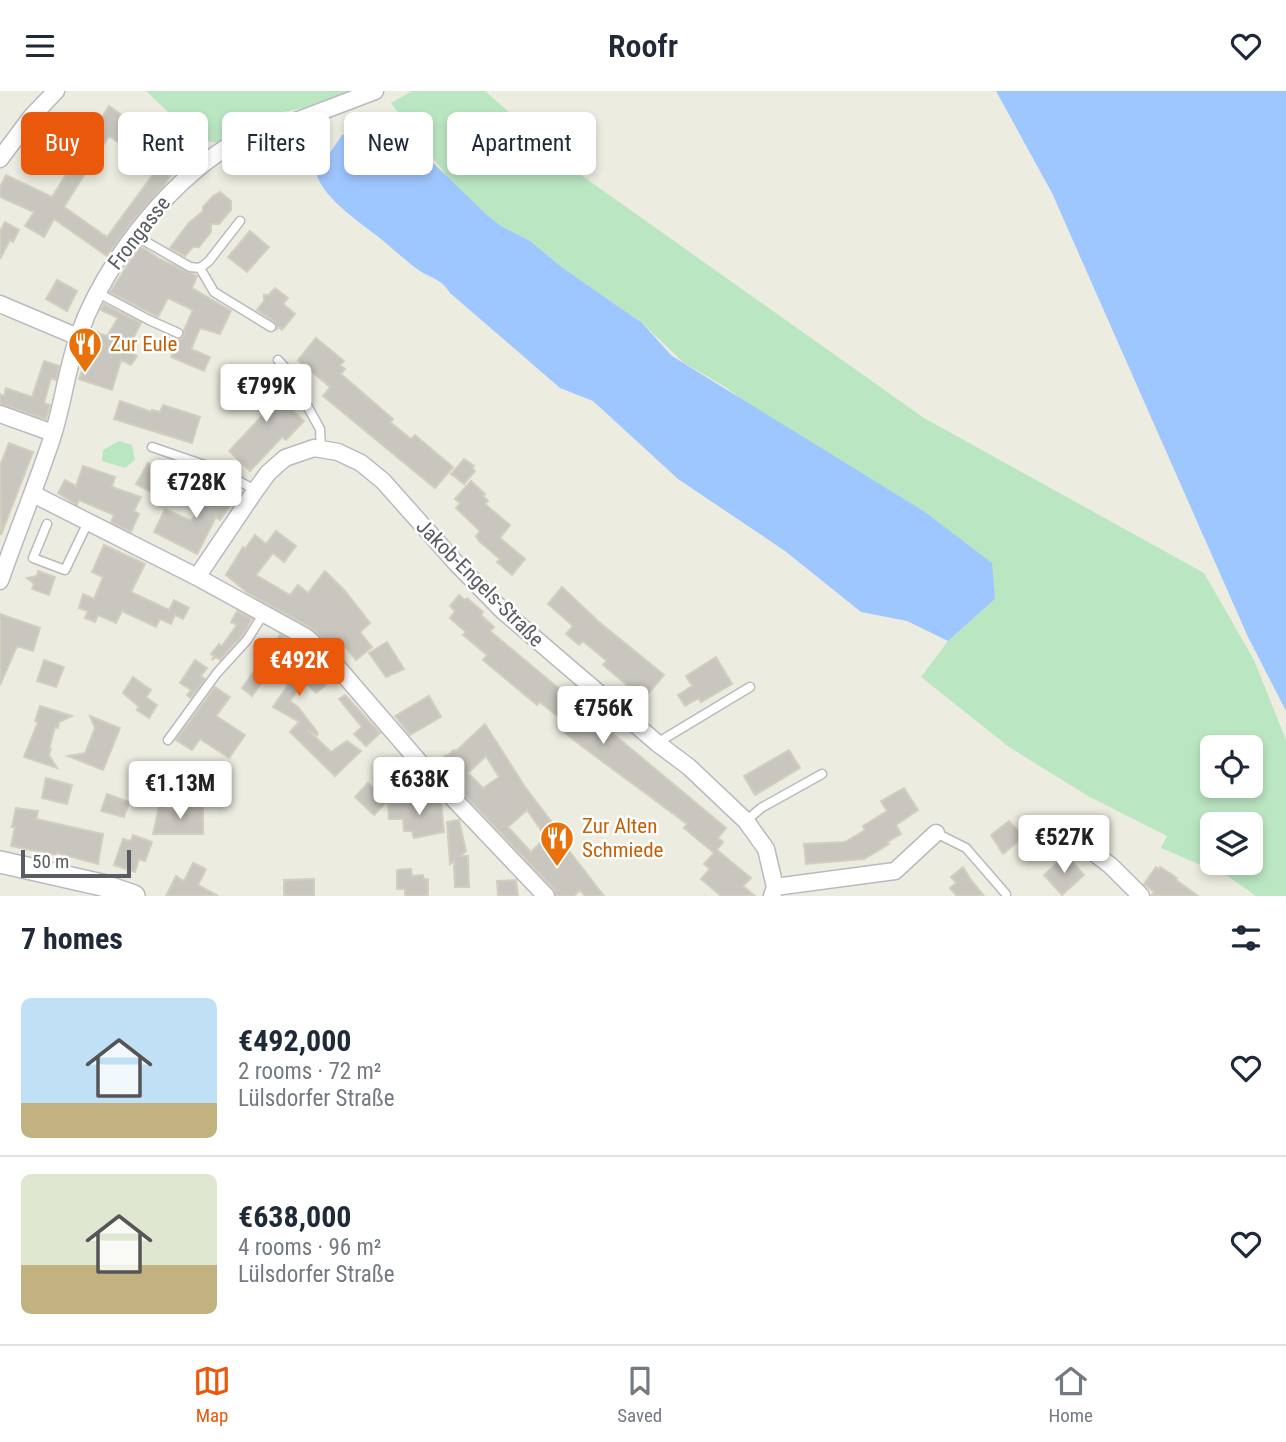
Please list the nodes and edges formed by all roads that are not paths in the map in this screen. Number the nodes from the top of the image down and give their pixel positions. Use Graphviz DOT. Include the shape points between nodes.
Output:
graph roads {
  1 [pos="56,91"];
  2 [pos="375,91"];
  3 [pos="0,159"];
  4 [pos="240,221"];
  5 [pos="136,236"];
  6 [pos="200,268"];
  7 [pos="98,293"];
  8 [pos="0,304"];
  9 [pos="271,327"];
  10 [pos="178,333"];
  11 [pos="78,337"];
  12 [pos="278,360"];
  13 [pos="0,414"];
  14 [pos="54,433"];
  15 [pos="152,447"];
  16 [pos="321,448"];
  17 [pos="255,491"];
  18 [pos="33,494"];
  19 [pos="88,522"];
  20 [pos="47,524"];
  21 [pos="197,577"];
  22 [pos="0,581"];
  23 [pos="264,613"];
  24 [pos="750,687"];
  25 [pos="168,740"];
  26 [pos="657,743"];
  27 [pos="822,774"];
  28 [pos="746,821"];
  29 [pos="936,834"];
  30 [pos="1089,849"];
  31 [pos="0,862"];
  32 [pos="774,892"];
  33 [pos="1006,894"];
  34 [pos="134,896"];
  35 [pos="546,896"];
  36 [pos="1141,896"];
  1 -- 3 [label="street"];
  2 -- 5 [label="street, Frongasse" via="227,148 168,195"];
  4 -- 6 [label="lane"];
  5 -- 6 [label="lane" via="190,267"];
  5 -- 7 [label="street, Frongasse" via="106,274"];
  6 -- 9 [label="lane" via="214,292"];
  7 -- 10 [label="lane, Frongasse"];
  7 -- 11 [label="street, Frongasse"];
  8 -- 11 [label="street"];
  11 -- 14 [label="street, Frongasse"];
  12 -- 16 [label="lane" via="320,429"];
  13 -- 14 [label="street"];
  14 -- 18 [label="street, Frongasse"];
  15 -- 17 [label="lane" via="219,470"];
  16 -- 17 [label="street" via="285,459"];
  16 -- 26 [label="street, Jakob-Engels-Straße" via="361,463 383,481 503,611"];
  17 -- 21 [label="street"];
  18 -- 19 [label="street"];
  18 -- 22 [label="street, Frongasse"];
  19 -- 20 [label="lane" via="65,570 33,558"];
  19 -- 21 [label="street"];
  21 -- 23 [label="street"];
  23 -- 25 [label="lane"];
  23 -- 35 [label="street" via="327,655 427,771"];
  24 -- 26 [label="lane"];
  26 -- 28 [label="street, Jakob-Engels-Straße"];
  27 -- 28 [label="lane"];
  28 -- 32 [label="street, Jakob-Engels-Straße" via="766,849"];
  29 -- 32 [label="street" via="894,871"];
  29 -- 33 [label="lane" via="966,848"];
  30 -- 36 [label="street"];
  31 -- 34 [label="street"];
}
